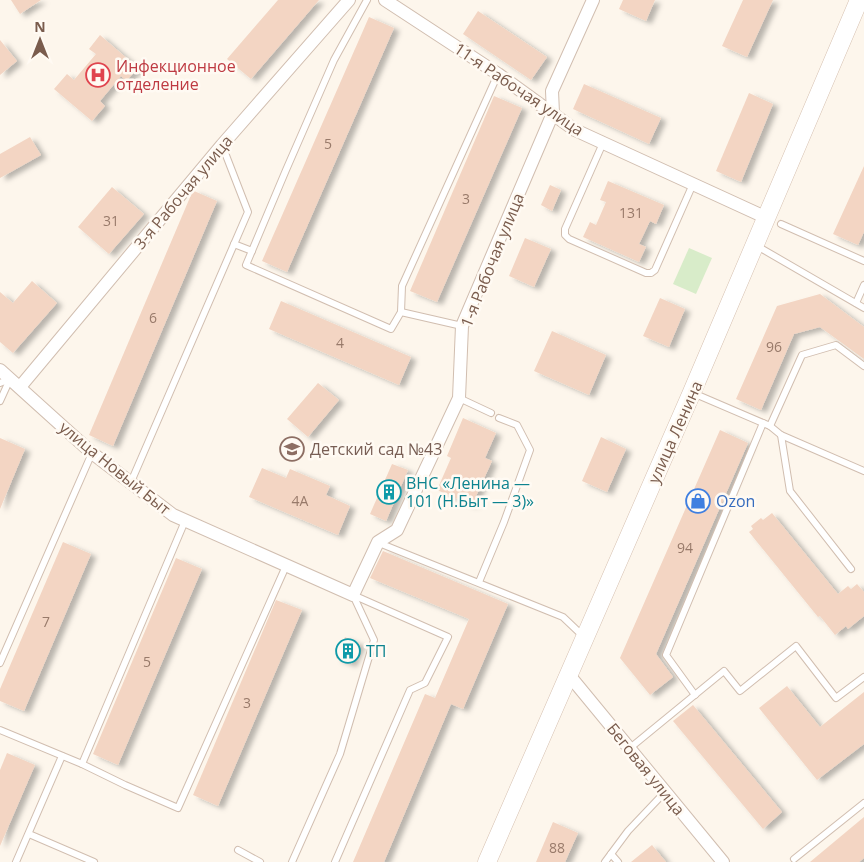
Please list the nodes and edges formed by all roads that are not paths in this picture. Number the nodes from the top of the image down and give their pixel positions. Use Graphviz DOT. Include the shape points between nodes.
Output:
graph roads {
  1 [pos="349,0"];
  2 [pos="367,0"];
  3 [pos="385,0"];
  4 [pos="593,0"];
  5 [pos="860,5"];
  6 [pos="498,74"];
  7 [pos="553,113"];
  8 [pos="603,143"];
  9 [pos="222,145"];
  10 [pos="693,184"];
  11 [pos="774,221"];
  12 [pos="234,244"];
  13 [pos="756,245"];
  14 [pos="252,251"];
  15 [pos="864,261"];
  16 [pos="864,285"];
  17 [pos="856,303"];
  18 [pos="864,308"];
  19 [pos="401,312"];
  20 [pos="462,326"];
  21 [pos="864,366"];
  22 [pos="7,380"];
  23 [pos="692,392"];
  24 [pos="459,398"];
  25 [pos="0,400"];
  26 [pos="491,413"];
  27 [pos="499,418"];
  28 [pos="763,423"];
  29 [pos="770,426"];
  30 [pos="781,435"];
  31 [pos="92,452"];
  32 [pos="864,471"];
  33 [pos="131,482"];
  34 [pos="186,521"];
  35 [pos="378,542"];
  36 [pos="286,566"];
  37 [pos="850,569"];
  38 [pos="479,582"];
  39 [pos="353,595"];
  40 [pos="585,638"];
  41 [pos="0,663"];
  42 [pos="569,675"];
  43 [pos="864,677"];
  44 [pos="695,695"];
  45 [pos="0,730"];
  46 [pos="630,748"];
  47 [pos="62,756"];
  48 [pos="82,764"];
  49 [pos="665,792"];
  50 [pos="864,803"];
  51 [pos="29,834"];
  52 [pos="238,850"];
  53 [pos="611,854"];
  54 [pos="794,859"];
  55 [pos="16,862"];
  56 [pos="94,862"];
  57 [pos="260,862"];
  58 [pos="292,862"];
  59 [pos="335,862"];
  60 [pos="487,862"];
  61 [pos="605,862"];
  62 [pos="618,862"];
  63 [pos="723,862"];
  1 -- 9 [label="street, 3-я Рабочая улица"];
  2 -- 14 [label="lane" via="334,60"];
  3 -- 6 [label="street, 11-я Рабочая улица"];
  4 -- 7 [label="street, 1-я Рабочая улица" via="552,91"];
  5 -- 11 [label="main road, улица Ленина"];
  6 -- 7 [label="street, 11-я Рабочая улица"];
  6 -- 19 [label="lane" via="402,286"];
  7 -- 8 [label="street, 11-я Рабочая улица" via="575,130"];
  7 -- 20 [label="street, 1-я Рабочая улица"];
  8 -- 10 [label="street, 11-я Рабочая улица"];
  8 -- 10 [label="lane" via="565,229 569,239 651,273"];
  9 -- 12 [label="lane" via="248,212"];
  9 -- 22 [label="street, 3-я Рабочая улица"];
  10 -- 11 [label="street, 11-я Рабочая улица"];
  11 -- 13 [label="main road, улица Ленина"];
  11 -- 15 [label="lane"];
  12 -- 14 [label="lane"];
  12 -- 33 [label="lane"];
  13 -- 17 [label="lane"];
  13 -- 23 [label="main road, улица Ленина"];
  14 -- 19 [label="lane" via="246,265 391,329"];
  16 -- 17 [label="lane"];
  17 -- 18 [label="lane"];
  19 -- 20 [label="lane"];
  20 -- 24 [label="street, 1-я Рабочая улица"];
  21 -- 29 [label="lane" via="836,345 802,355"];
  22 -- 25 [label="lane"];
  22 -- 31 [label="street, улица Новый Быт"];
  23 -- 28 [label="lane"];
  23 -- 40 [label="main road, улица Ленина"];
  24 -- 26 [label="lane"];
  24 -- 35 [label="street, 1-я Рабочая улица" via="397,530"];
  27 -- 38 [label="lane" via="517,425 530,450"];
  28 -- 29 [label="lane"];
  28 -- 44 [label="lane" via="666,655"];
  29 -- 30 [label="lane"];
  30 -- 32 [label="lane"];
  30 -- 37 [label="lane" via="790,491"];
  31 -- 33 [label="street, улица Новый Быт"];
  31 -- 41 [label="lane"];
  33 -- 34 [label="street, улица Новый Быт" via="173,515"];
  34 -- 36 [label="street, улица Новый Быт"];
  34 -- 48 [label="lane"];
  35 -- 38 [label="lane"];
  35 -- 39 [label="street, 1-я Рабочая улица"];
  36 -- 39 [label="street, улица Новый Быт"];
  36 -- 48 [label="lane" via="178,808"];
  38 -- 40 [label="lane" via="563,617"];
  39 -- 58 [label="lane" via="374,640 340,754"];
  39 -- 59 [label="lane" via="448,637 425,683 410,690"];
  40 -- 42 [label="main road, улица Ленина"];
  42 -- 46 [label="street, Беговая улица"];
  42 -- 60 [label="main road, улица Ленина"];
  43 -- 44 [label="lane" via="836,698 796,646 740,691 724,671"];
  44 -- 46 [label="lane"];
  45 -- 47 [label="lane"];
  46 -- 49 [label="street, Беговая улица"];
  47 -- 48 [label="lane"];
  47 -- 51 [label="lane"];
  49 -- 53 [label="lane"];
  49 -- 63 [label="street, Беговая улица"];
  50 -- 54 [label="lane"];
  51 -- 55 [label="lane"];
  51 -- 56 [label="lane"];
  52 -- 57 [label="lane"];
  53 -- 61 [label="lane"];
  53 -- 62 [label="lane"];
}
